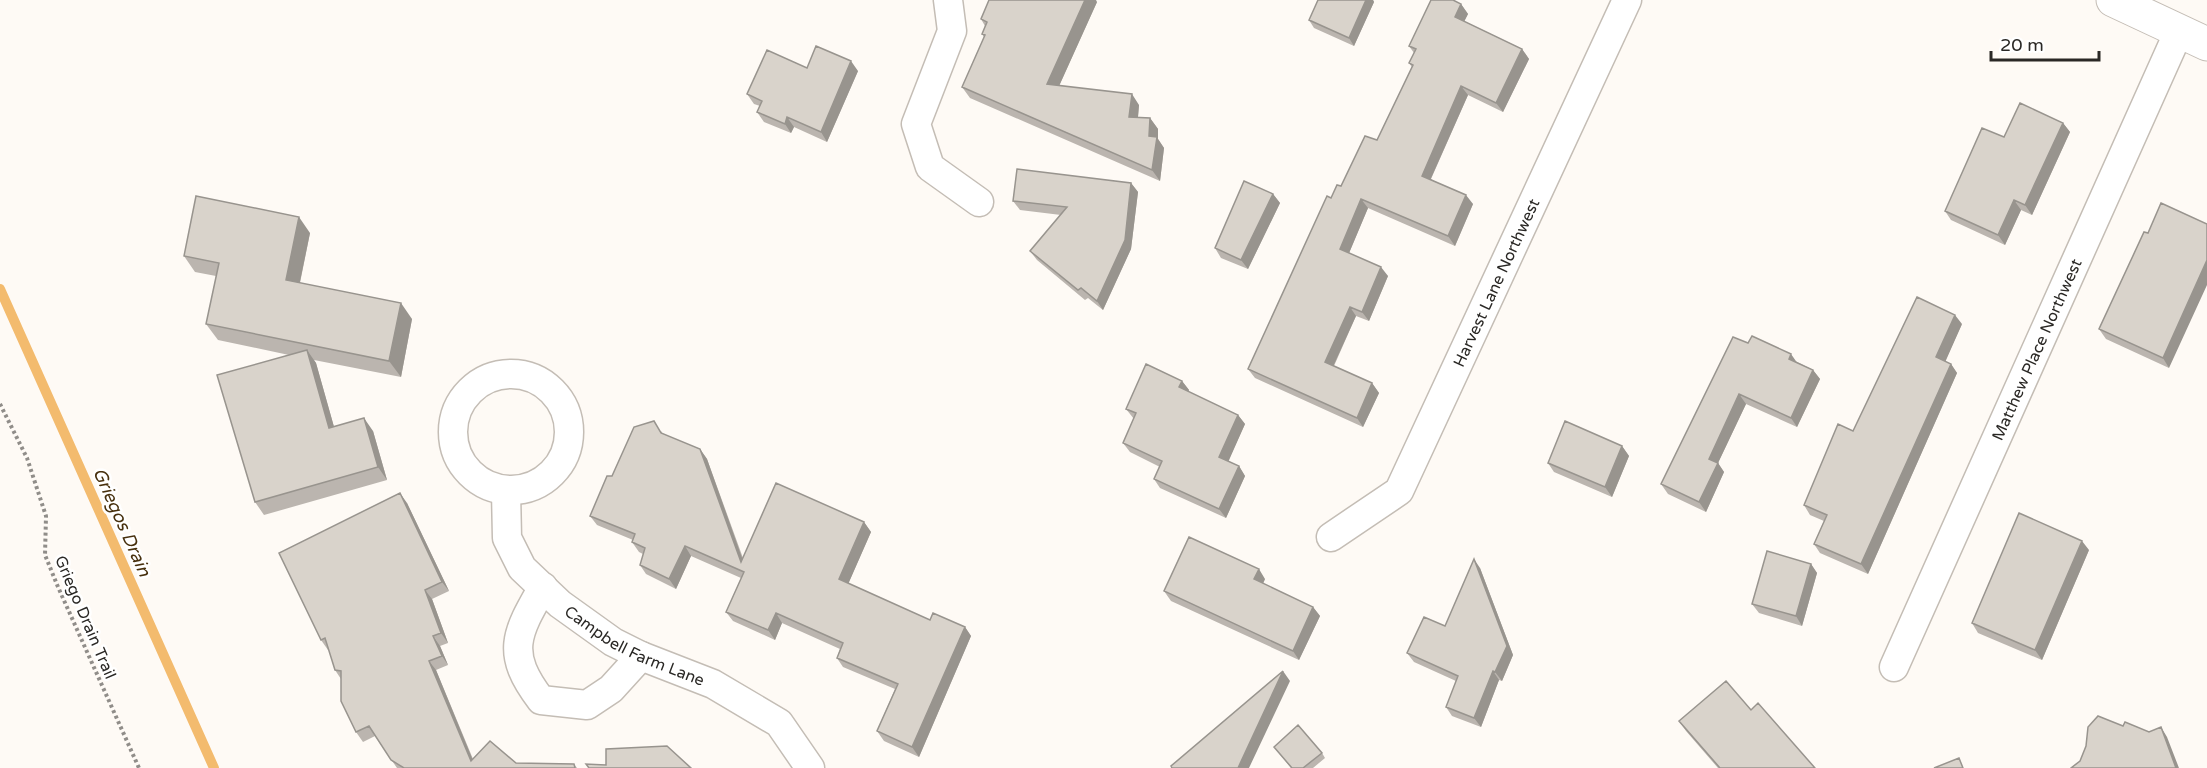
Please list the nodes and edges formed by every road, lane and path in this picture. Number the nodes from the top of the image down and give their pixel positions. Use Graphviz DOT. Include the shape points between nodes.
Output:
graph roads {
  1 [pos="948,0"];
  2 [pos="1627,0"];
  3 [pos="2113,0"];
  4 [pos="2193,37"];
  5 [pos="979,202"];
  6 [pos="0,404"];
  7 [pos="506,491"];
  8 [pos="1331,537"];
  9 [pos="543,587"];
  10 [pos="641,656"];
  11 [pos="1894,667"];
  12 [pos="139,768"];
  13 [pos="810,768"];
  1 -- 5 [label="street" via="952,31 916,124 930,167"];
  2 -- 8 [label="street, Harvest Lane Northwest" via="1399,491"];
  3 -- 4 [label="street"];
  4 -- 11 [label="street, Matthew Place Northwest"];
  6 -- 12 [label="path, Griego Drain Trail" via="27,458 46,516 45,555"];
  7 -- 7 [label="street" via="526,489 543,481 558,468 567,449 569,423 562,404 539,381 525,375 493,376 469,390 453,422 453,442 467,470 493,488"];
  7 -- 9 [label="street, Campbell Farm Lane" via="507,538 522,568"];
  9 -- 10 [label="street, Campbell Farm Lane" via="613,642"];
  9 -- 10 [label="street" via="520,628 517,654 526,680 541,699 587,705 611,690"];
  10 -- 13 [label="street, Campbell Farm Lane" via="713,684 779,723"];
}
